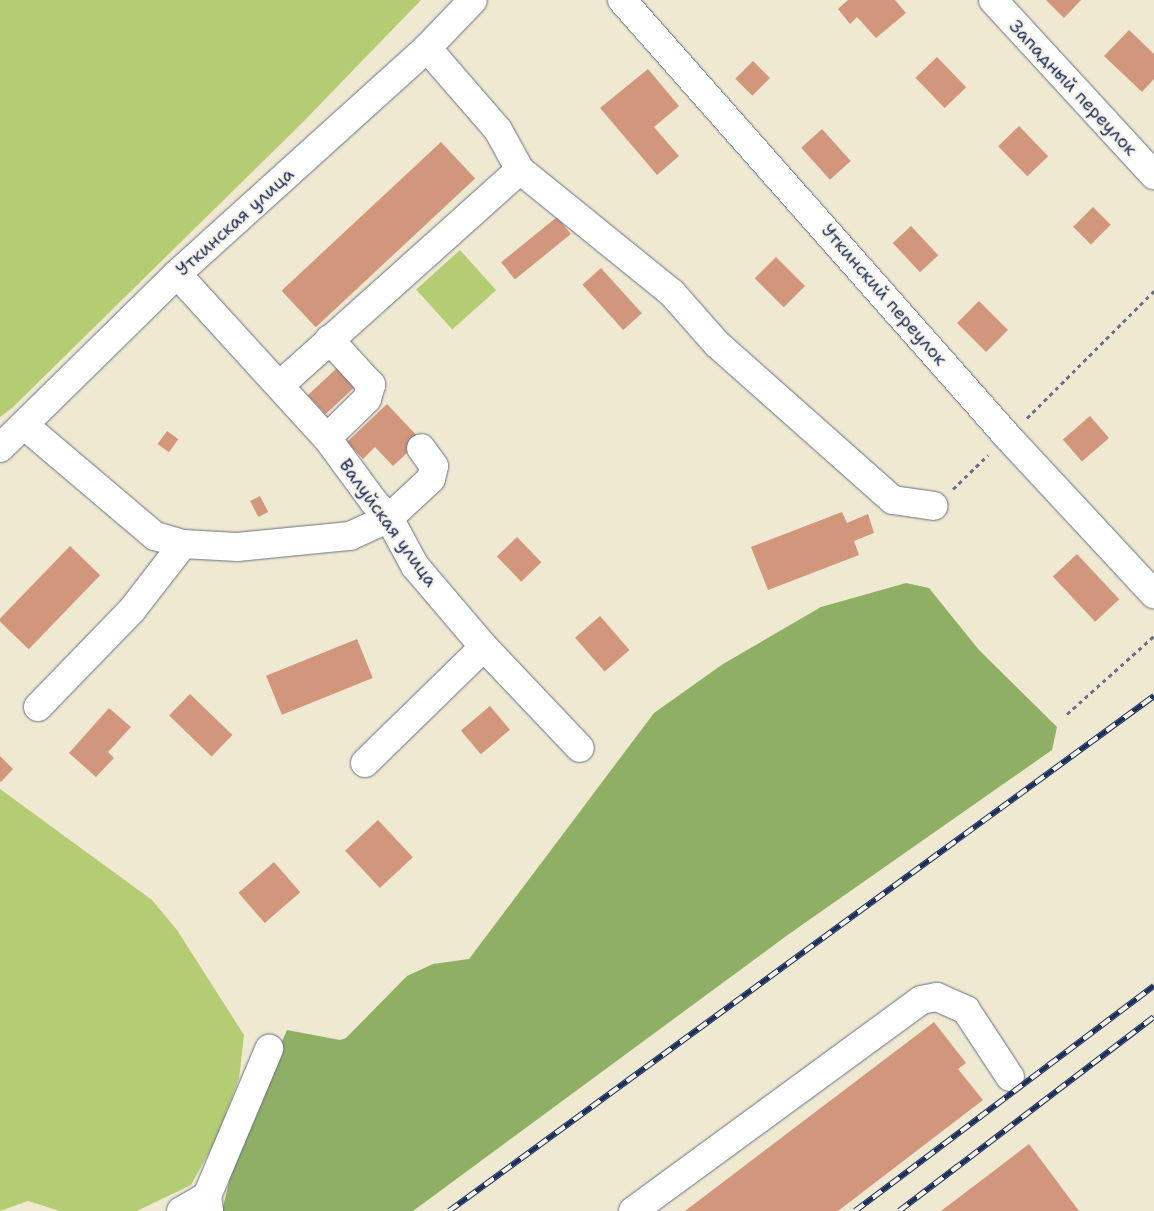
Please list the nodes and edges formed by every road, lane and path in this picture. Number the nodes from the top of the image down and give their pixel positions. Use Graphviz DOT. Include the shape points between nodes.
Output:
graph roads {
  1 [pos="472,0"];
  2 [pos="622,0"];
  3 [pos="993,0"];
  4 [pos="427,48"];
  5 [pos="520,170"];
  6 [pos="1154,175"];
  7 [pos="177,274"];
  8 [pos="1154,291"];
  9 [pos="329,339"];
  10 [pos="280,385"];
  11 [pos="24,425"];
  12 [pos="1008,436"];
  13 [pos="327,438"];
  14 [pos="0,448"];
  15 [pos="421,448"];
  16 [pos="934,506"];
  17 [pos="389,518"];
  18 [pos="183,544"];
  19 [pos="1151,592"];
  20 [pos="1154,636"];
  21 [pos="484,647"];
  22 [pos="38,707"];
  23 [pos="1067,714"];
  24 [pos="580,748"];
  25 [pos="365,763"];
  26 [pos="269,1049"];
  27 [pos="1010,1076"];
  28 [pos="208,1204"];
  29 [pos="182,1211"];
  30 [pos="633,1211"];
  1 -- 4 [label="street, Уткинская улица"];
  2 -- 12 [label="street, Уткинский переулок"];
  3 -- 6 [label="street, Западный переулок"];
  4 -- 5 [label="street" via="498,130"];
  4 -- 7 [label="street, Уткинская улица"];
  5 -- 9 [label="street"];
  5 -- 16 [label="street" via="672,293 717,344 893,500"];
  7 -- 10 [label="street, Валуйская улица"];
  7 -- 11 [label="street, Уткинская улица"];
  8 -- 12 [label="path"];
  9 -- 10 [label="street"];
  9 -- 13 [label="street" via="371,385 367,400"];
  10 -- 13 [label="street, Валуйская улица"];
  11 -- 14 [label="street, Уткинская улица"];
  11 -- 18 [label="street" via="155,536"];
  12 -- 16 [label="path"];
  12 -- 19 [label="street, Уткинский переулок"];
  13 -- 17 [label="street, Валуйская улица"];
  15 -- 17 [label="street" via="434,466 431,479"];
  17 -- 18 [label="street" via="350,536 237,547"];
  17 -- 21 [label="street, Валуйская улица" via="416,566"];
  18 -- 22 [label="street" via="132,610"];
  20 -- 23 [label="path"];
  21 -- 24 [label="street, Валуйская улица"];
  21 -- 25 [label="street"];
  26 -- 28 [label="street"];
  27 -- 30 [label="street" via="966,1010 937,997 921,1000"];
  28 -- 29 [label="street"];
}
